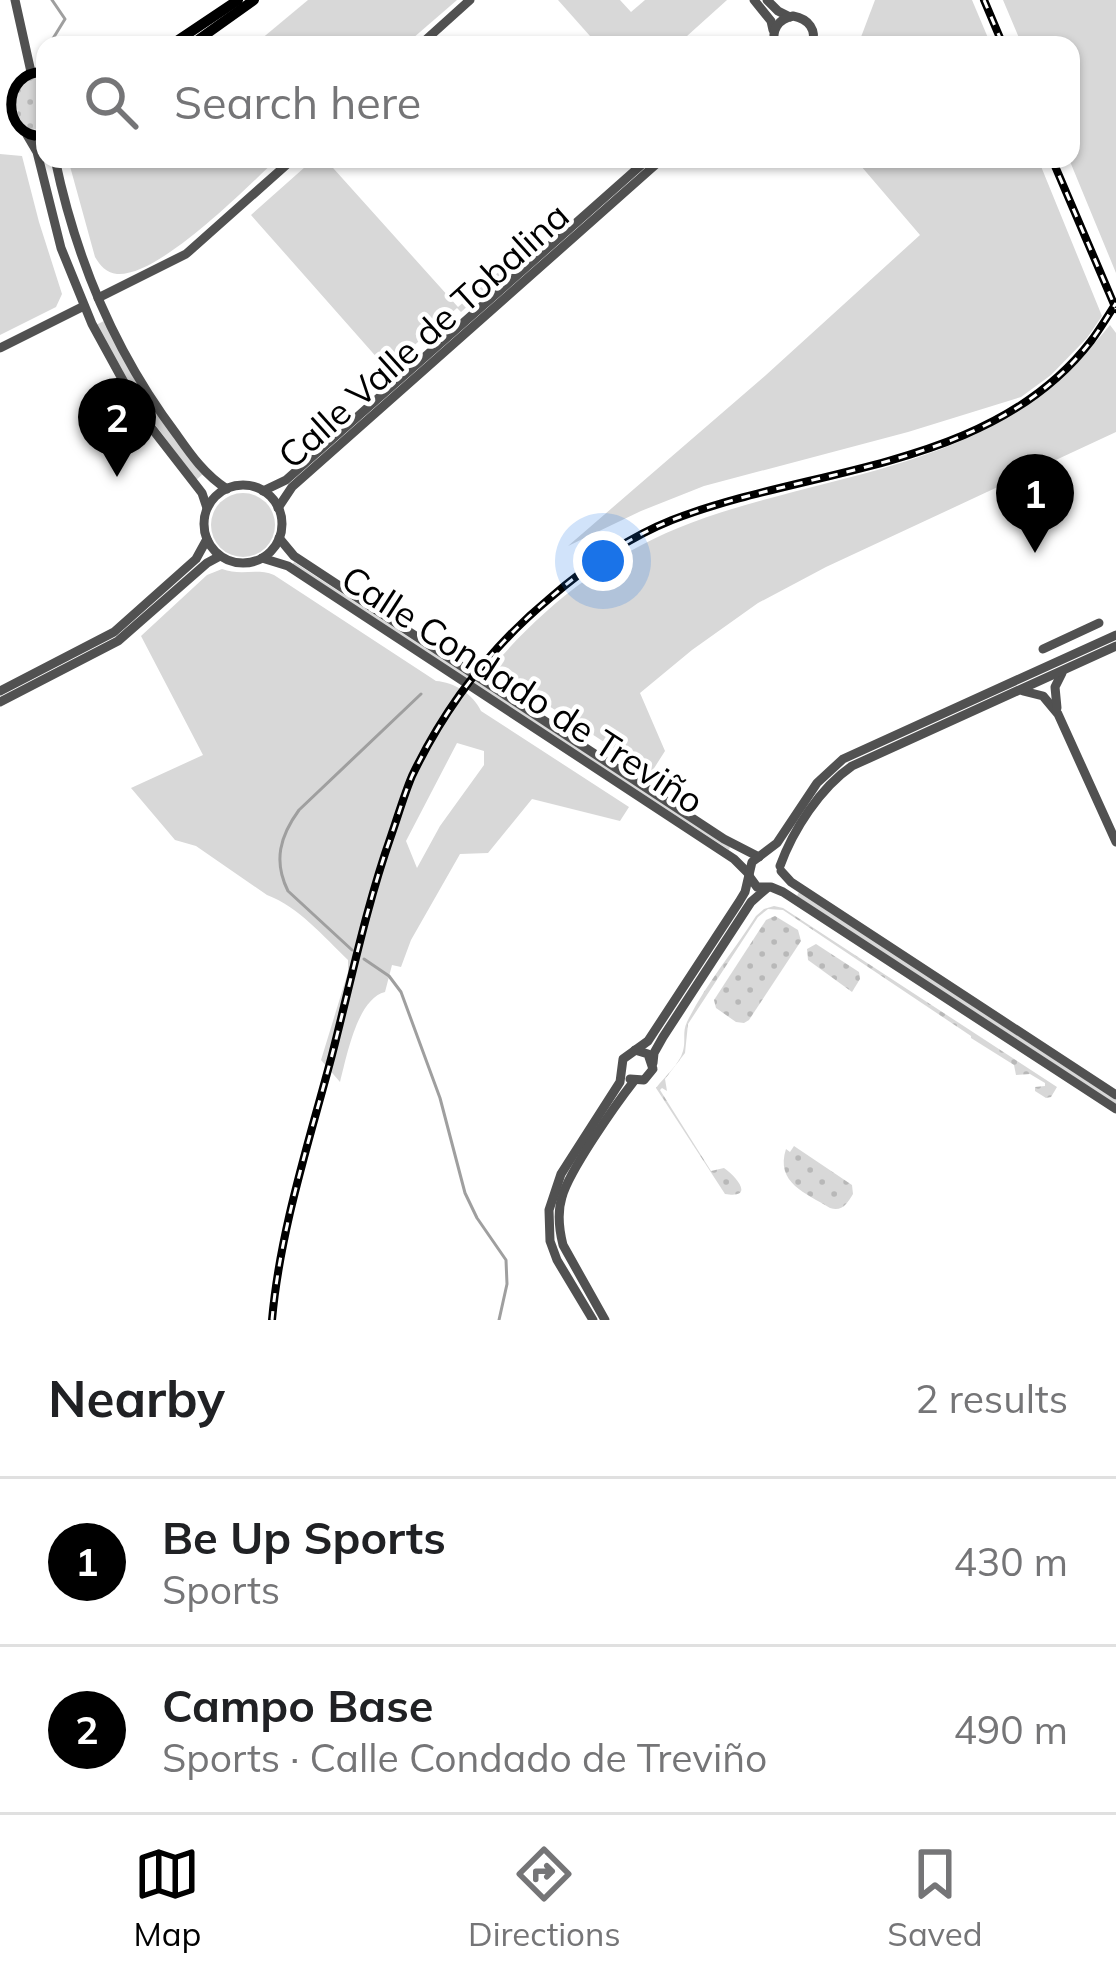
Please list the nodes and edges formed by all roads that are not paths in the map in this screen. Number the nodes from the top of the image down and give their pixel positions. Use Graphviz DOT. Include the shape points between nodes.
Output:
graph roads {
  1 [pos="15,0"];
  2 [pos="238,0"];
  3 [pos="254,0"];
  4 [pos="470,0"];
  5 [pos="754,0"];
  6 [pos="767,0"];
  7 [pos="790,16"];
  8 [pos="184,36"];
  9 [pos="204,36"];
  10 [pos="430,36"];
  11 [pos="772,36"];
  12 [pos="775,36"];
  13 [pos="814,36"];
  14 [pos="31,72"];
  15 [pos="36,72"];
  16 [pos="3,103"];
  17 [pos="6,123"];
  18 [pos="27,135"];
  19 [pos="36,136"];
  20 [pos="36,150"];
  21 [pos="41,168"];
  22 [pos="57,168"];
  23 [pos="283,168"];
  24 [pos="638,168"];
  25 [pos="652,168"];
  26 [pos="98,298"];
  27 [pos="84,306"];
  28 [pos="0,348"];
  29 [pos="226,488"];
  30 [pos="263,491"];
  31 [pos="207,508"];
  32 [pos="278,508"];
  33 [pos="279,538"];
  34 [pos="207,539"];
  35 [pos="220,556"];
  36 [pos="262,558"];
  37 [pos="1099,623"];
  38 [pos="1116,635"];
  39 [pos="1116,646"];
  40 [pos="1042,649"];
  41 [pos="1068,668"];
  42 [pos="472,680"];
  43 [pos="0,691"];
  44 [pos="1012,693"];
  45 [pos="0,701"];
  46 [pos="1058,713"];
  47 [pos="1116,842"];
  48 [pos="760,857"];
  49 [pos="780,868"];
  50 [pos="749,874"];
  51 [pos="769,888"];
  52 [pos="635,1050"];
  53 [pos="653,1064"];
  54 [pos="622,1066"];
  55 [pos="634,1081"];
  56 [pos="1116,1091"];
  57 [pos="1116,1109"];
  58 [pos="593,1320"];
  59 [pos="605,1320"];
  1 -- 14 [label="street"];
  2 -- 8 [label="main road"];
  3 -- 9 [label="main road"];
  4 -- 10 [label="street"];
  5 -- 11 [label="street"];
  6 -- 7 [label="street"];
  7 -- 12 [label="street"];
  7 -- 13 [label="street" via="810,24"];
  14 -- 15 [label="main road"];
  14 -- 16 [label="main road" via="13,82"];
  16 -- 17 [label="main road"];
  17 -- 18 [label="main road"];
  18 -- 19 [label="main road"];
  18 -- 20 [label="street"];
  21 -- 27 [label="street"];
  22 -- 26 [label="street"];
  23 -- 26 [label="street" via="186,254"];
  24 -- 30 [label="street, Calle Valle de Tobalina" via="286,480"];
  25 -- 32 [label="street, Calle Valle de Tobalina" via="292,487"];
  26 -- 29 [label="street" via="167,422"];
  27 -- 28 [label="street"];
  27 -- 31 [label="street" via="124,386"];
  29 -- 30 [label="street"];
  29 -- 31 [label="street"];
  30 -- 32 [label="street"];
  31 -- 34 [label="street"];
  32 -- 33 [label="street"];
  33 -- 36 [label="street"];
  33 -- 42 [label="street, Calle Condado de Treviño"];
  34 -- 35 [label="street"];
  34 -- 43 [label="street" via="196,560 114,632"];
  35 -- 36 [label="street"];
  35 -- 45 [label="street" via="118,641"];
  36 -- 42 [label="street, Calle Condado de Treviño" via="288,566"];
  37 -- 40 [label="street"];
  38 -- 48 [label="street" via="843,759"];
  39 -- 41 [label="street"];
  41 -- 44 [label="street"];
  41 -- 46 [label="street" via="1055,687"];
  42 -- 48 [label="street, Calle Condado de Treviño"];
  42 -- 50 [label="street, Calle Condado de Treviño"];
  44 -- 46 [label="street" via="1038,693"];
  44 -- 49 [label="street" via="845,771 821,795"];
  46 -- 47 [label="street"];
  48 -- 49 [label="street"];
  48 -- 50 [label="street"];
  49 -- 51 [label="street"];
  49 -- 56 [label="street"];
  50 -- 51 [label="street"];
  50 -- 52 [label="street" via="729,918"];
  51 -- 53 [label="street" via="663,1037"];
  51 -- 57 [label="street"];
  52 -- 53 [label="street"];
  52 -- 54 [label="street"];
  53 -- 55 [label="street" via="650,1076"];
  54 -- 55 [label="street"];
  54 -- 58 [label="street" via="549,1210 554,1253"];
  55 -- 59 [label="street" via="560,1204 562,1245"];
}
